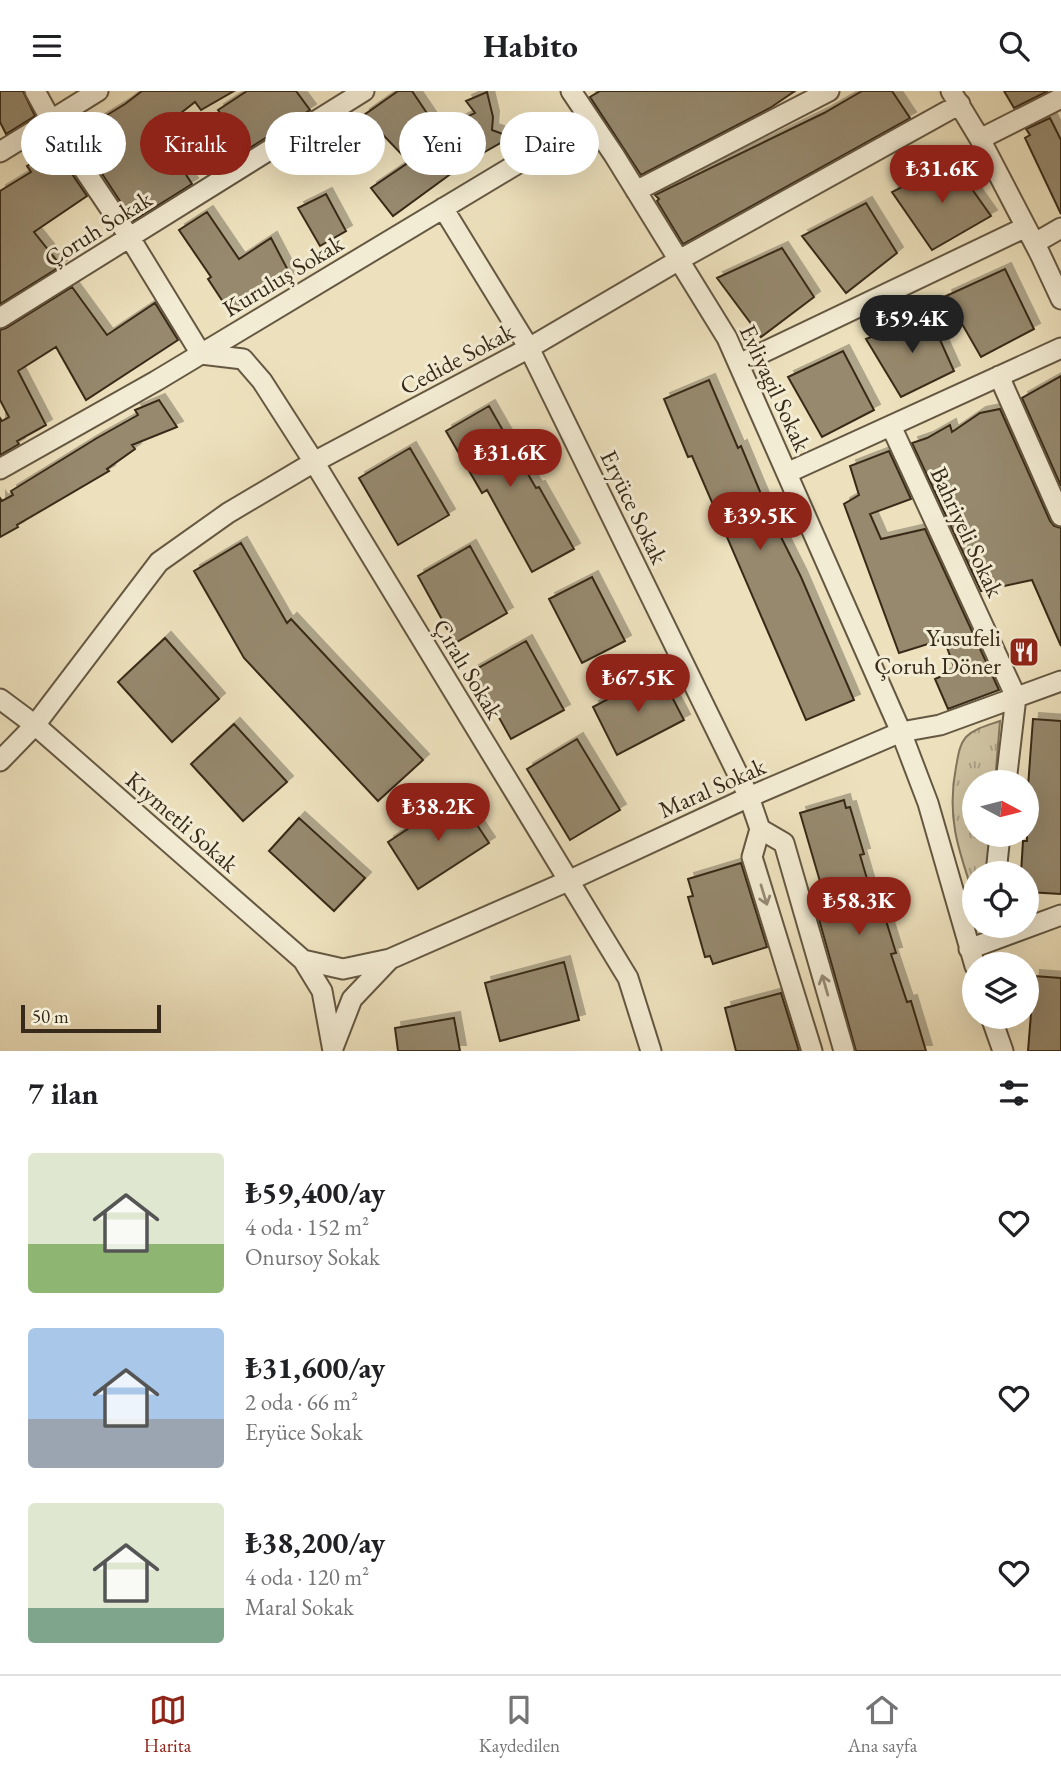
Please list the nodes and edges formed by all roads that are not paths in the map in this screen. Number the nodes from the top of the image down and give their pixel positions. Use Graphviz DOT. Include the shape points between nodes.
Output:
graph roads {
  1 [pos="35,91"];
  2 [pos="98,91"];
  3 [pos="364,91"];
  4 [pos="570,91"];
  5 [pos="829,91"];
  6 [pos="955,97"];
  7 [pos="1061,98"];
  8 [pos="47,112"];
  9 [pos="67,112"];
  10 [pos="584,112"];
  11 [pos="599,134"];
  12 [pos="981,139"];
  13 [pos="21,140"];
  14 [pos="0,152"];
  15 [pos="500,174"];
  16 [pos="88,175"];
  17 [pos="636,191"];
  18 [pos="443,208"];
  19 [pos="1061,228"];
  20 [pos="1030,235"];
  21 [pos="130,238"];
  22 [pos="679,260"];
  23 [pos="1061,299"];
  24 [pos="0,318"];
  25 [pos="529,348"];
  26 [pos="1061,348"];
  27 [pos="201,353"];
  28 [pos="739,365"];
  29 [pos="999,376"];
  30 [pos="891,426"];
  31 [pos="314,462"];
  32 [pos="0,469"];
  33 [pos="787,473"];
  34 [pos="1061,516"];
  35 [pos="1061,681"];
  36 [pos="1016,697"];
  37 [pos="0,699"];
  38 [pos="34,725"];
  39 [pos="901,732"];
  40 [pos="0,761"];
  41 [pos="1007,770"];
  42 [pos="749,797"];
  43 [pos="760,829"];
  44 [pos="568,881"];
  45 [pos="1061,915"];
  46 [pos="971,952"];
  47 [pos="983,952"];
  48 [pos="390,959"];
  49 [pos="303,960"];
  50 [pos="995,1029"];
  51 [pos="332,1050"];
  52 [pos="651,1051"];
  53 [pos="812,1051"];
  54 [pos="844,1051"];
  55 [pos="1003,1051"];
  1 -- 8 [label="street"];
  2 -- 9 [label="street"];
  3 -- 21 [label="street, Çoruh Sokak"];
  4 -- 10 [label="street, Evliyagil Sokak"];
  5 -- 17 [label="street"];
  6 -- 12 [label="street"];
  6 -- 22 [label="street, Cedide Sokak"];
  7 -- 12 [label="street"];
  11 -- 17 [label="street, Evliyagil Sokak"];
  12 -- 20 [label="street"];
  13 -- 14 [label="street"];
  15 -- 18 [label="street, Kuruluş Sokak"];
  16 -- 21 [label="street"];
  17 -- 22 [label="street, Evliyagil Sokak"];
  18 -- 25 [label="street, Eryüce Sokak"];
  18 -- 27 [label="street, Kuruluş Sokak"];
  19 -- 20 [label="street"];
  20 -- 23 [label="street"];
  20 -- 28 [label="street"];
  21 -- 24 [label="street, Çoruh Sokak"];
  21 -- 27 [label="street"];
  22 -- 25 [label="street, Cedide Sokak"];
  22 -- 28 [label="street, Evliyagil Sokak"];
  25 -- 31 [label="street, Cedide Sokak"];
  25 -- 42 [label="street, Eryüce Sokak"];
  26 -- 29 [label="street"];
  27 -- 31 [label="street, Çıralı Sokak" via="243,359"];
  27 -- 32 [label="street, Kuruluş Sokak"];
  28 -- 33 [label="street, Evliyagil Sokak"];
  29 -- 30 [label="street"];
  29 -- 34 [label="street"];
  30 -- 33 [label="street"];
  30 -- 36 [label="street, Bahriyeli Sokak"];
  31 -- 38 [label="street, Cedide Sokak" via="228,513 159,562"];
  31 -- 44 [label="street, Çıralı Sokak"];
  33 -- 39 [label="street, Evliyagil Sokak"];
  35 -- 36 [label="street, Maral Sokak"];
  36 -- 39 [label="street, Maral Sokak" via="940,725"];
  36 -- 41 [label="street"];
  37 -- 38 [label="street, Kıymetli Sokak"];
  38 -- 40 [label="street, Cedide Sokak"];
  38 -- 49 [label="street, Kıymetli Sokak"];
  39 -- 42 [label="street, Maral Sokak"];
  39 -- 46 [label="street, Evliyagil Sokak" via="928,803"];
  42 -- 43 [label="street, Eryüce Sokak"];
  42 -- 44 [label="street, Maral Sokak"];
  43 -- 53 [label="street, one-way" via="752,857"];
  54 -- 43 [label="street, one-way" via="784,843"];
  44 -- 48 [label="street, Maral Sokak"];
  44 -- 52 [label="street, Çıralı Sokak" via="628,978"];
  45 -- 47 [label="street"];
  48 -- 49 [label="street" via="343,969"];
  48 -- 51 [label="street" via="352,999"];
  49 -- 51 [label="street, Kıymetli Sokak" via="322,991"];
  50 -- 55 [label="street"];
}
